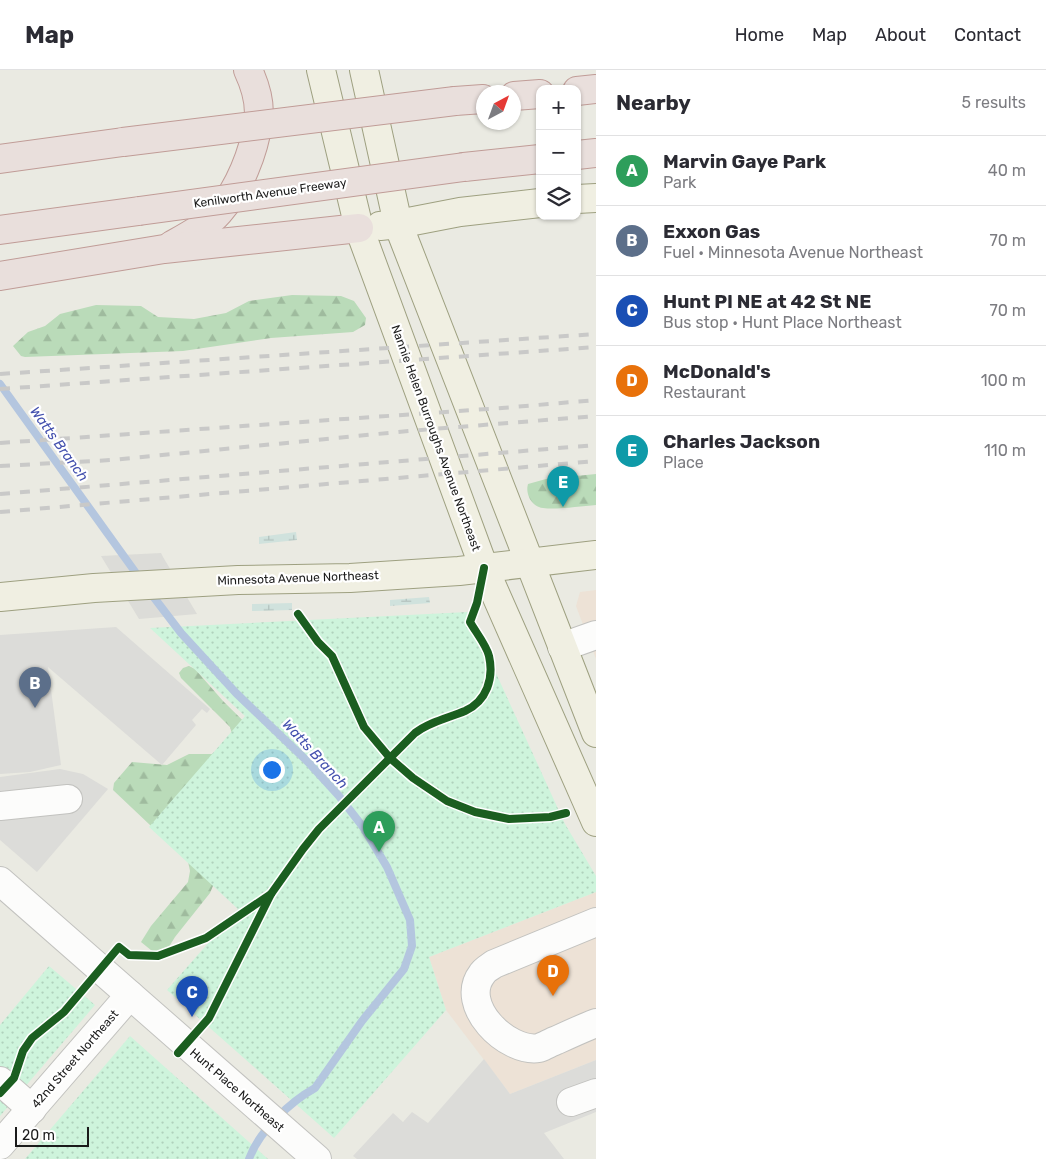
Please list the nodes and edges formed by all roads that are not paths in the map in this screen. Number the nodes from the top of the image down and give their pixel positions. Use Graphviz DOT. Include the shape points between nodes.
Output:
graph roads {
  1 [pos="248,70"];
  2 [pos="321,70"];
  3 [pos="364,70"];
  4 [pos="596,89"];
  5 [pos="581,91"];
  6 [pos="536,94"];
  7 [pos="521,95"];
  8 [pos="476,100"];
  9 [pos="596,153"];
  10 [pos="581,155"];
  11 [pos="0,159"];
  12 [pos="536,159"];
  13 [pos="596,198"];
  14 [pos="581,200"];
  15 [pos="536,203"];
  16 [pos="398,224"];
  17 [pos="359,228"];
  18 [pos="0,230"];
  19 [pos="164,249"];
  20 [pos="0,276"];
  21 [pos="596,556"];
  22 [pos="529,564"];
  23 [pos="484,568"];
  24 [pos="0,597"];
  25 [pos="596,635"];
  26 [pos="562,646"];
  27 [pos="596,733"];
  28 [pos="68,799"];
  29 [pos="0,806"];
  30 [pos="596,822"];
  31 [pos="0,881"];
  32 [pos="596,922"];
  33 [pos="130,996"];
  34 [pos="596,1023"];
  35 [pos="0,1081"];
  36 [pos="32,1109"];
  37 [pos="0,1145"];
  38 [pos="314,1157"];
  1 -- 19 [label="highway" via="254,82 259,121 245,171 219,213"];
  2 -- 17 [label="main road, Nannie Helen Burroughs Avenue Northeast"];
  3 -- 16 [label="main road"];
  4 -- 5 [label="highway"];
  6 -- 7 [label="highway"];
  8 -- 11 [label="highway, bridge"];
  9 -- 10 [label="highway"];
  12 -- 18 [label="highway, Kenilworth Avenue Freeway, bridge"];
  13 -- 14 [label="main road"];
  15 -- 16 [label="main road" via="460,212"];
  16 -- 17 [label="main road"];
  16 -- 22 [label="main road"];
  17 -- 19 [label="highway"];
  17 -- 23 [label="main road, Nannie Helen Burroughs Avenue Northeast"];
  19 -- 20 [label="highway"];
  21 -- 22 [label="main road, Minnesota Avenue Northeast"];
  22 -- 23 [label="main road, Minnesota Avenue Northeast"];
  22 -- 26 [label="main road"];
  23 -- 24 [label="main road, Minnesota Avenue Northeast" via="350,578 94,588"];
  23 -- 30 [label="main road, Nannie Helen Burroughs Avenue Northeast"];
  25 -- 26 [label="street"];
  26 -- 27 [label="main road"];
  28 -- 29 [label="street"];
  31 -- 33 [label="street, Hunt Place Northeast"];
  32 -- 34 [label="street" via="494,964 481,974 476,1000 482,1015 495,1031 522,1047 539,1048"];
  33 -- 36 [label="street, 42nd Street Northeast"];
  33 -- 38 [label="street, Hunt Place Northeast"];
  35 -- 36 [label="street"];
  36 -- 37 [label="street, 42nd Street Northeast"];
}
